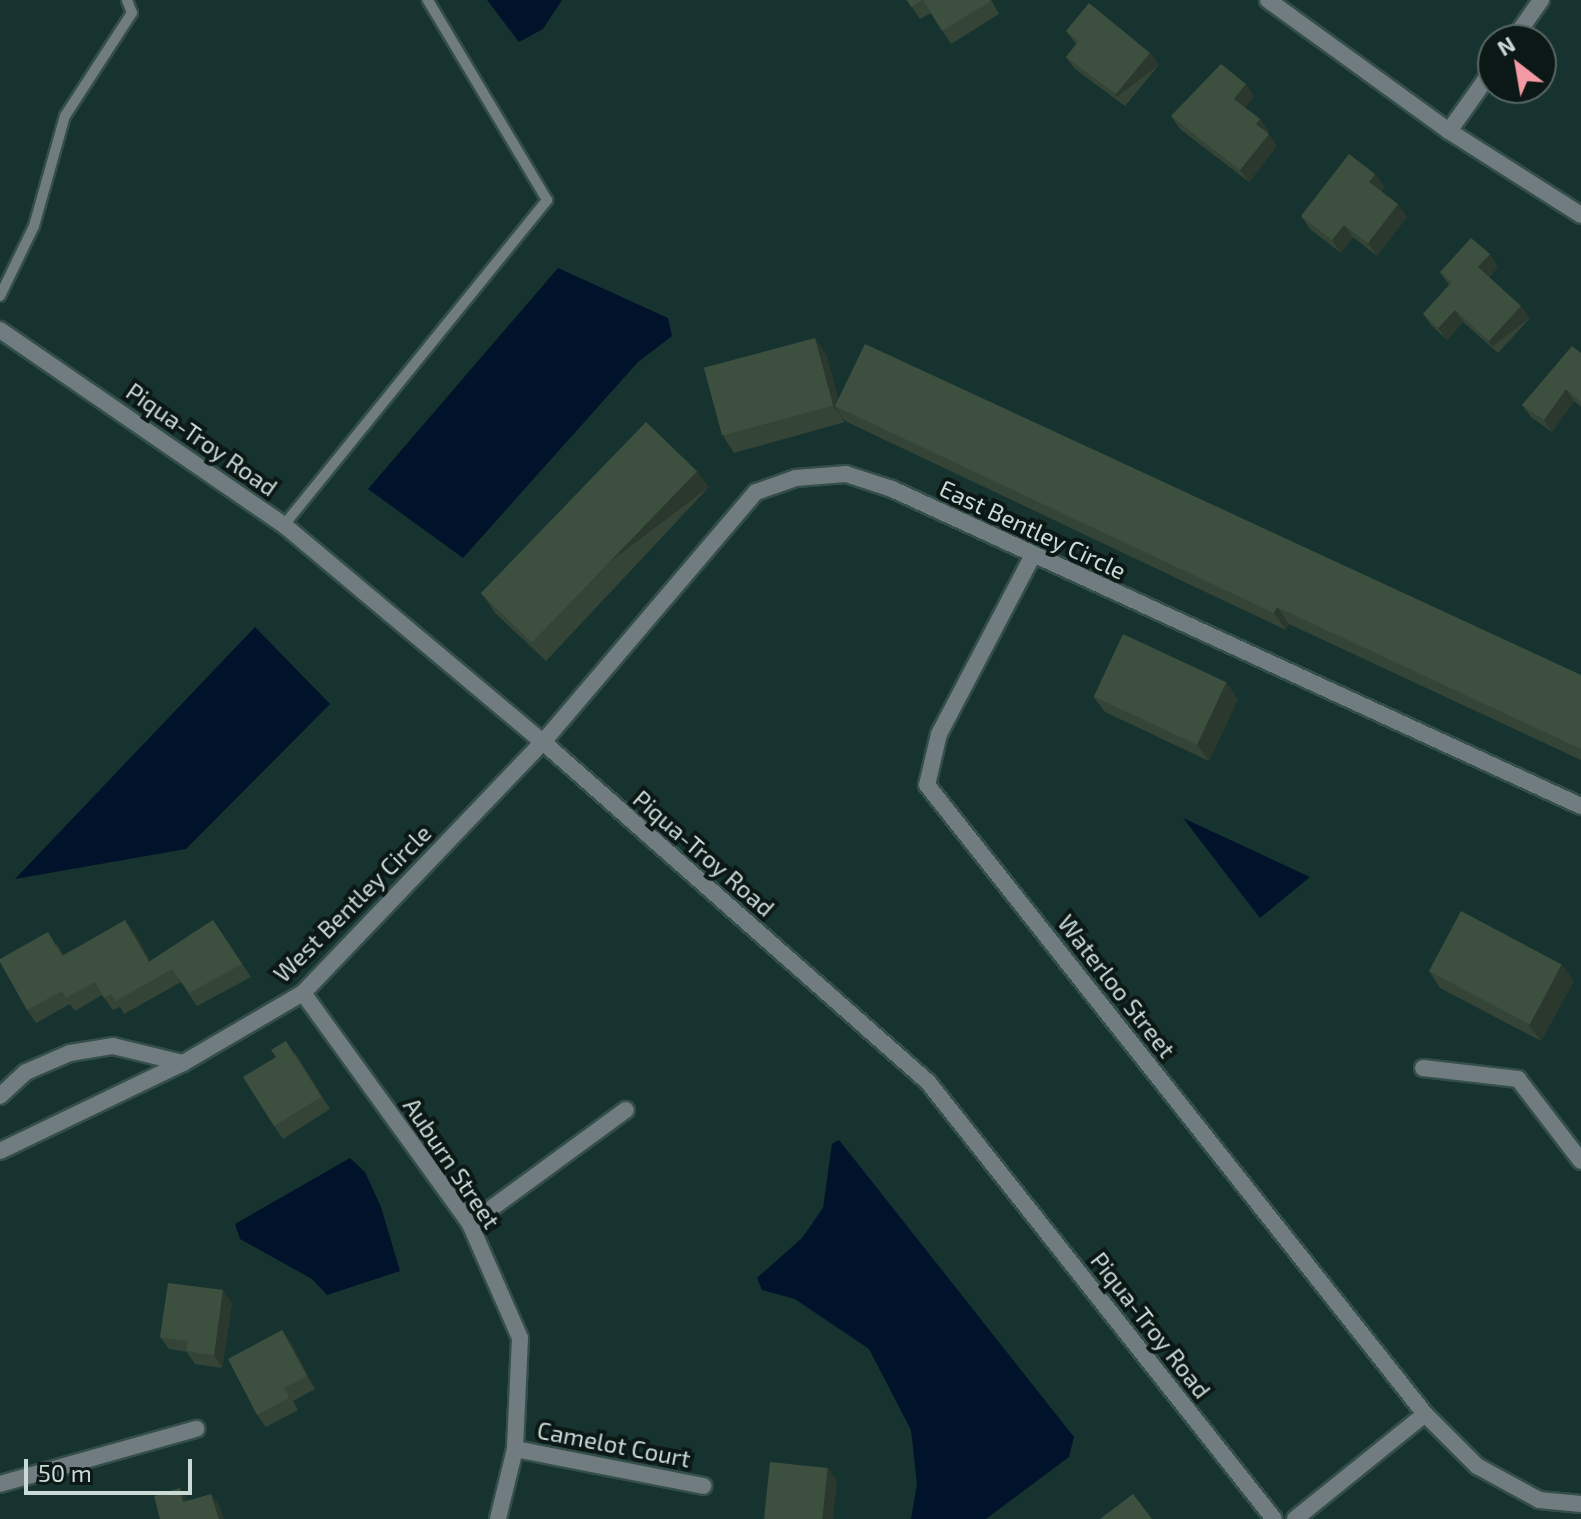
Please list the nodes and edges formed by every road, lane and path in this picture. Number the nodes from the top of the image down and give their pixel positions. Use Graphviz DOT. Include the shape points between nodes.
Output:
graph roads {
  1 [pos="127,0"];
  2 [pos="428,0"];
  3 [pos="1268,0"];
  4 [pos="1541,0"];
  5 [pos="1524,24"];
  6 [pos="1477,92"];
  7 [pos="1449,131"];
  8 [pos="1581,215"];
  9 [pos="0,296"];
  10 [pos="0,330"];
  11 [pos="284,525"];
  12 [pos="1032,557"];
  13 [pos="543,742"];
  14 [pos="1581,806"];
  15 [pos="303,993"];
  16 [pos="183,1063"];
  17 [pos="1423,1068"];
  18 [pos="0,1096"];
  19 [pos="626,1110"];
  20 [pos="0,1151"];
  21 [pos="1581,1161"];
  22 [pos="470,1224"];
  23 [pos="1425,1414"];
  24 [pos="196,1429"];
  25 [pos="515,1449"];
  26 [pos="0,1484"];
  27 [pos="703,1486"];
  28 [pos="1581,1504"];
  29 [pos="498,1519"];
  30 [pos="1274,1519"];
  31 [pos="1295,1519"];
  1 -- 9 [label="lane" via="132,13 65,116 34,226"];
  2 -- 11 [label="lane" via="547,200"];
  3 -- 7 [label="street"];
  4 -- 5 [label="street"];
  6 -- 7 [label="street"];
  7 -- 8 [label="street"];
  10 -- 11 [label="street, Piqua-Troy Road"];
  11 -- 13 [label="street, Piqua-Troy Road"];
  12 -- 13 [label="street, East Bentley Circle" via="892,489 846,474 796,478 756,492"];
  12 -- 14 [label="street, East Bentley Circle"];
  12 -- 23 [label="street, Waterloo Street" via="939,734 927,785"];
  13 -- 15 [label="street, West Bentley Circle"];
  13 -- 30 [label="street, Piqua-Troy Road" via="928,1082"];
  15 -- 16 [label="street, West Bentley Circle"];
  15 -- 22 [label="street, Auburn Street"];
  16 -- 18 [label="street" via="113,1046 70,1053 26,1072"];
  16 -- 20 [label="street, West Bentley Circle"];
  17 -- 21 [label="street" via="1518,1079"];
  19 -- 22 [label="street"];
  22 -- 25 [label="street, Auburn Street" via="520,1338"];
  23 -- 28 [label="street" via="1477,1466 1539,1500"];
  23 -- 31 [label="street"];
  24 -- 26 [label="street"];
  25 -- 27 [label="street, Camelot Court"];
  25 -- 29 [label="street, Auburn Street"];
}
